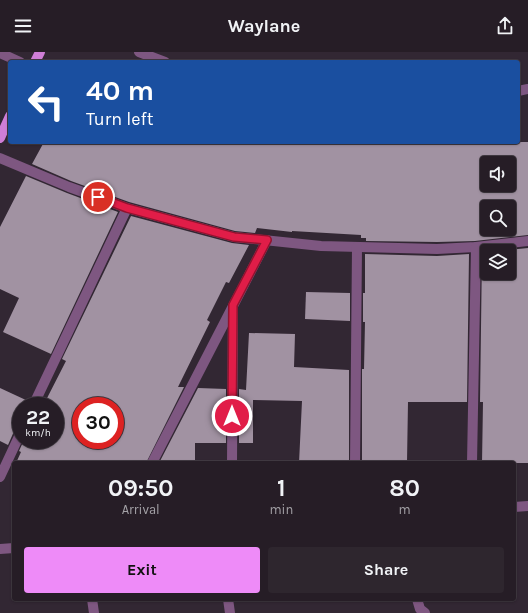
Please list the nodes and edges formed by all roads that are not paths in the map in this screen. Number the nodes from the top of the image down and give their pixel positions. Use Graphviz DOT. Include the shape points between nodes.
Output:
graph roads {
  1 [pos="139,52"];
  2 [pos="0,53"];
  3 [pos="16,60"];
  4 [pos="160,60"];
  5 [pos="8,120"];
  6 [pos="0,138"];
  7 [pos="0,158"];
  8 [pos="127,208"];
  9 [pos="267,240"];
  10 [pos="528,241"];
  11 [pos="357,247"];
  12 [pos="476,247"];
  13 [pos="233,305"];
  14 [pos="37,397"];
  15 [pos="13,449"];
  16 [pos="153,461"];
  17 [pos="232,461"];
  18 [pos="355,461"];
  19 [pos="472,461"];
  20 [pos="0,476"];
  21 [pos="528,506"];
  22 [pos="516,507"];
  23 [pos="12,548"];
  24 [pos="0,549"];
  25 [pos="92,601"];
  26 [pos="228,601"];
  27 [pos="418,601"];
  28 [pos="94,613"];
  29 [pos="230,613"];
  30 [pos="424,613"];
  1 -- 4 [label="street"];
  2 -- 3 [label="street"];
  5 -- 6 [label="main road"];
  7 -- 8 [label="street"];
  8 -- 9 [label="street" via="234,237"];
  8 -- 14 [label="street"];
  9 -- 11 [label="street"];
  9 -- 13 [label="street"];
  10 -- 12 [label="street"];
  11 -- 12 [label="street"];
  11 -- 18 [label="street"];
  12 -- 19 [label="street"];
  13 -- 16 [label="street"];
  13 -- 17 [label="street"];
  15 -- 20 [label="street"];
  21 -- 22 [label="street"];
  23 -- 24 [label="street"];
  25 -- 28 [label="street"];
  26 -- 29 [label="street"];
  27 -- 30 [label="street"];
}
